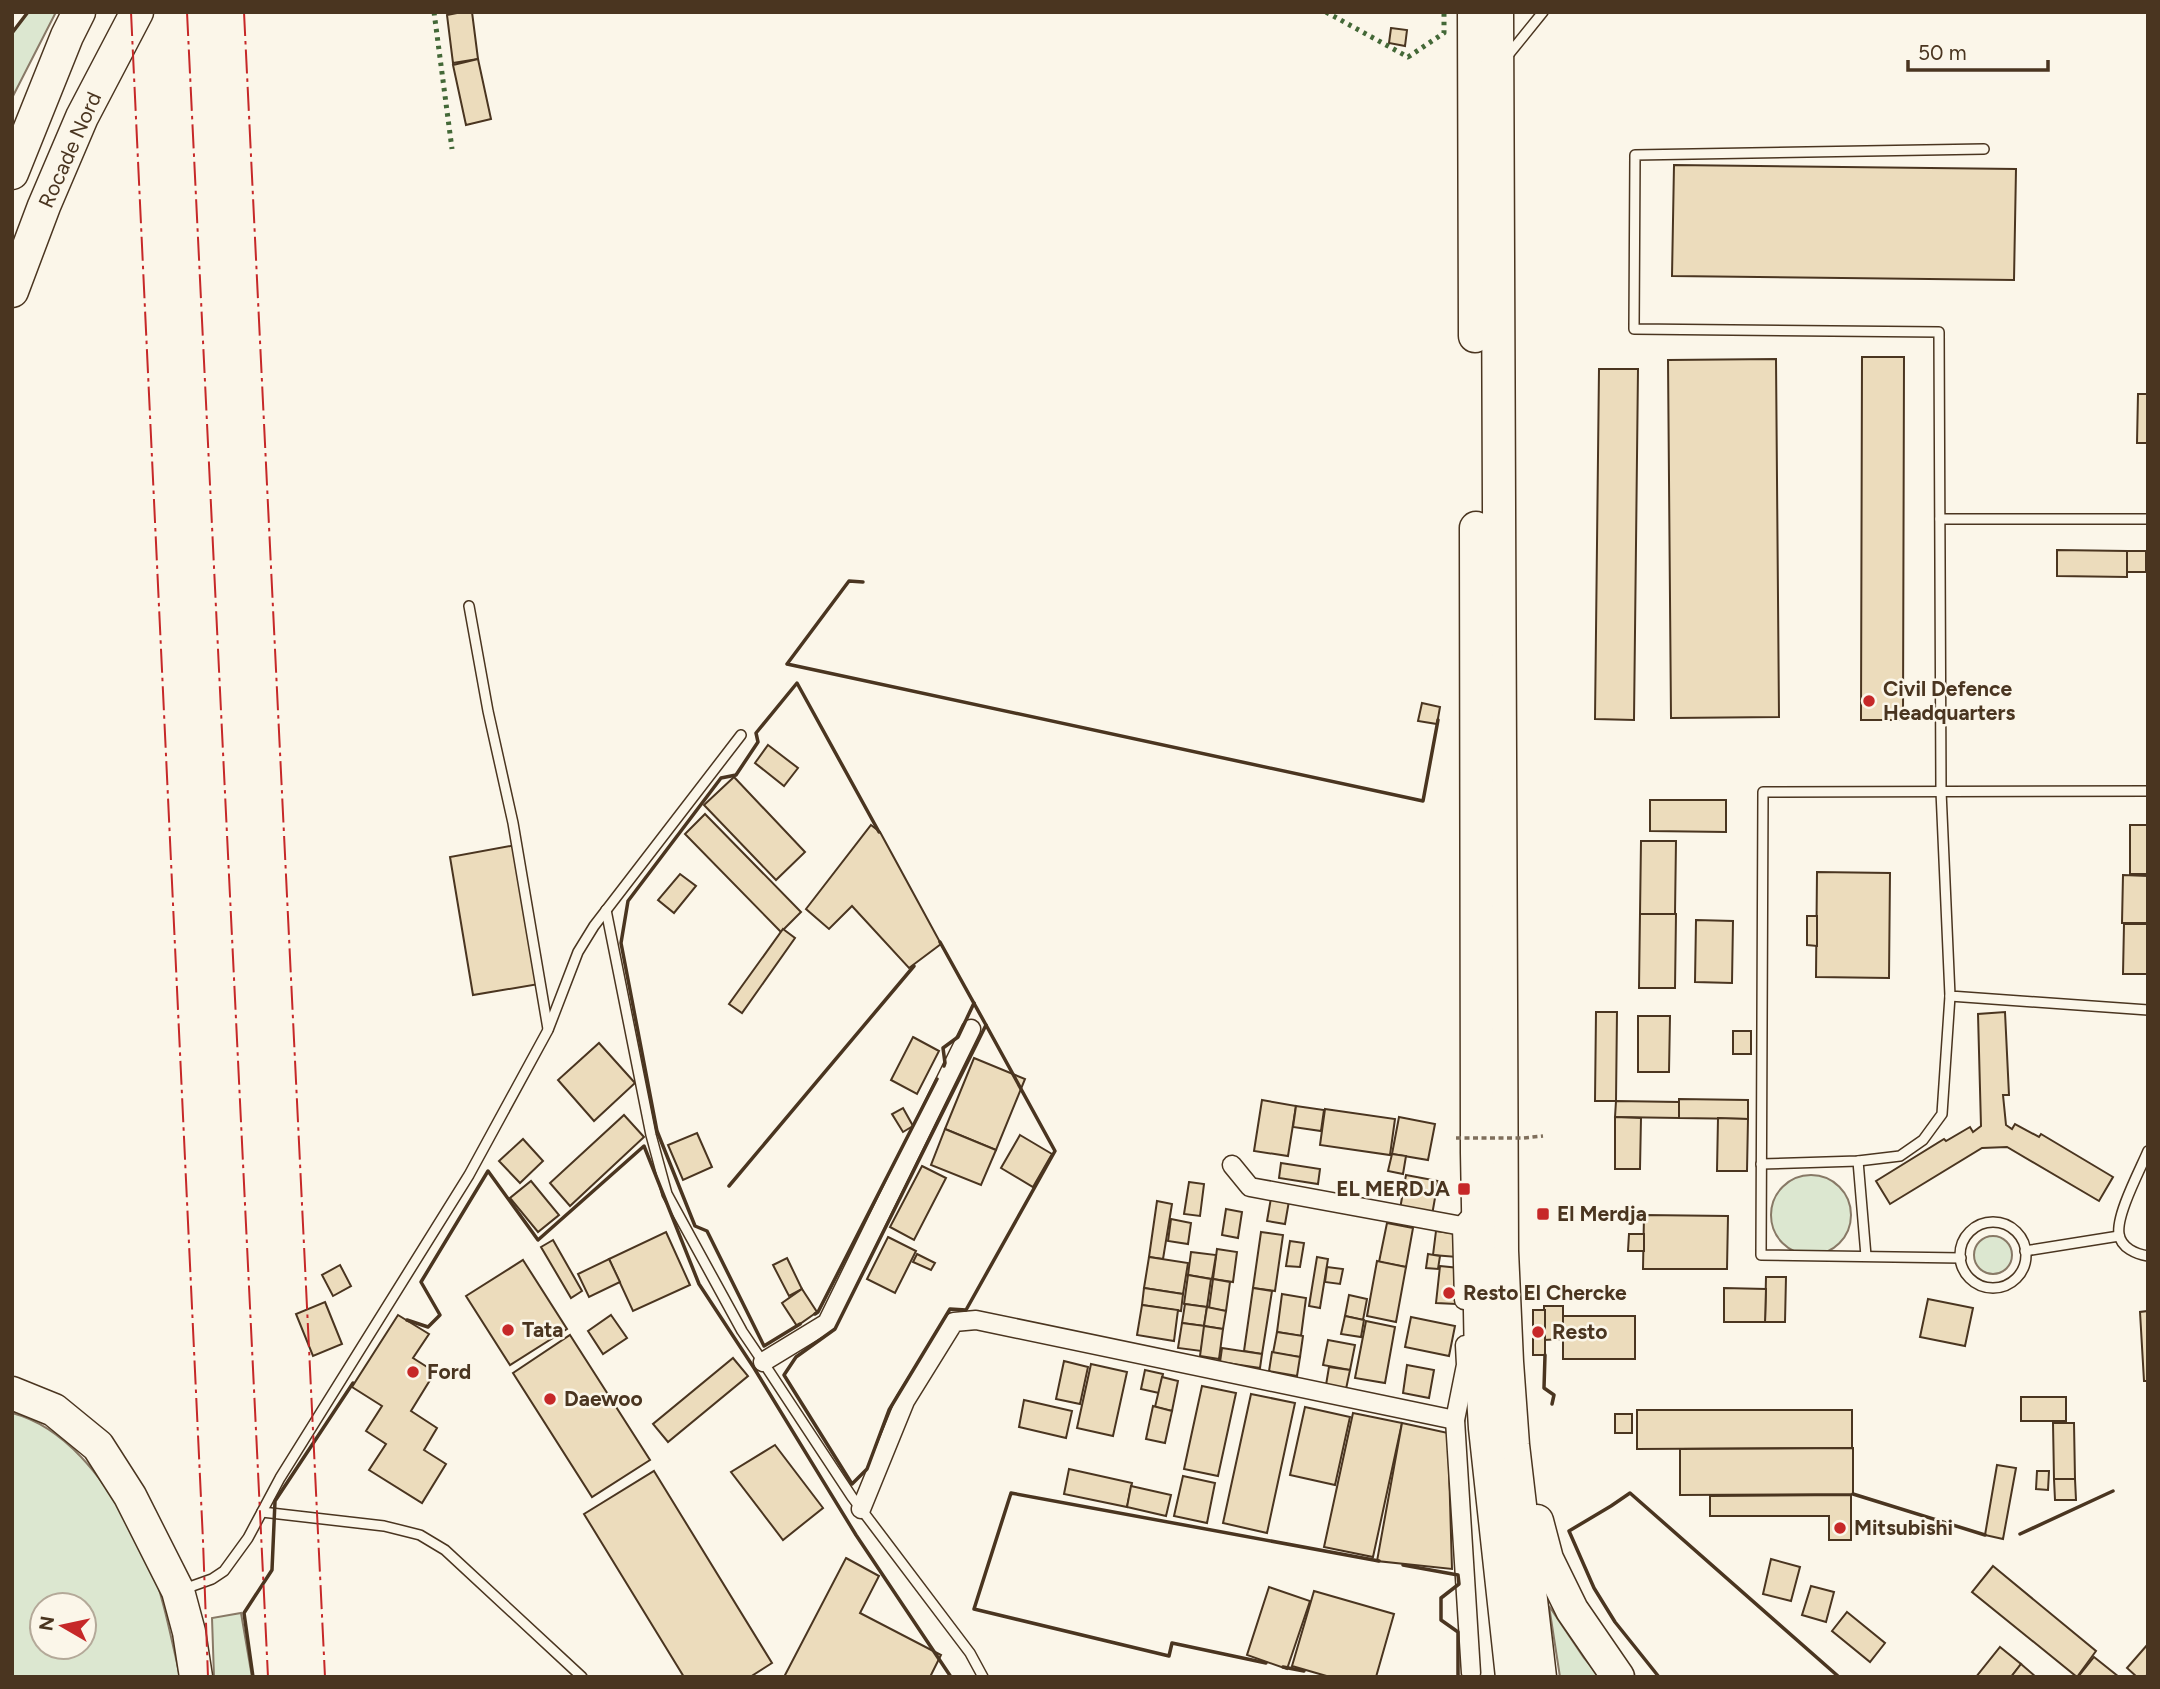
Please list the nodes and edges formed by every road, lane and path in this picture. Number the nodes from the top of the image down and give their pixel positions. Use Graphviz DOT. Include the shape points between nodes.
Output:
graph roads {
  1 [pos="79,12"];
  2 [pos="138,12"];
  3 [pos="1474,12"];
  4 [pos="1497,12"];
  5 [pos="1543,12"];
  6 [pos="1497,68"];
  7 [pos="1984,149"];
  8 [pos="12,173"];
  9 [pos="12,291"];
  10 [pos="1940,519"];
  11 [pos="2148,519"];
  12 [pos="469,606"];
  13 [pos="741,735"];
  14 [pos="1941,791"];
  15 [pos="2148,791"];
  16 [pos="606,910"];
  17 [pos="1950,996"];
  18 [pos="2148,1010"];
  19 [pos="971,1029"];
  20 [pos="548,1030"];
  21 [pos="1543,1136"];
  22 [pos="1456,1138"];
  23 [pos="2148,1151"];
  24 [pos="1858,1161"];
  25 [pos="1761,1164"];
  26 [pos="1232,1165"];
  27 [pos="1470,1216"];
  28 [pos="2119,1236"];
  29 [pos="2025,1251"];
  30 [pos="1866,1256"];
  31 [pos="2148,1256"];
  32 [pos="1961,1258"];
  33 [pos="763,1362"];
  34 [pos="12,1392"];
  35 [pos="1455,1420"];
  36 [pos="1513,1445"];
  37 [pos="860,1509"];
  38 [pos="262,1513"];
  39 [pos="178,1591"];
  40 [pos="1471,1673"];
  41 [pos="196,1677"];
  42 [pos="582,1677"];
  43 [pos="983,1677"];
  44 [pos="1513,1677"];
  45 [pos="1540,1677"];
  46 [pos="1618,1677"];
  1 -- 8 [label="highway, Rocade Nord"];
  2 -- 9 [label="highway, Rocade Nord" via="82,117"];
  3 -- 27 [label="highway"];
  4 -- 6 [label="highway"];
  5 -- 6 [label="lane"];
  6 -- 36 [label="highway" via="1501,1175"];
  7 -- 10 [label="lane" via="1635,155 1634,329 1939,332"];
  10 -- 11 [label="lane"];
  10 -- 14 [label="lane"];
  12 -- 20 [label="lane" via="513,823"];
  13 -- 16 [label="lane"];
  14 -- 15 [label="lane"];
  14 -- 17 [label="lane"];
  14 -- 25 [label="lane" via="1763,792"];
  16 -- 20 [label="lane" via="578,952"];
  16 -- 33 [label="lane" via="667,1194"];
  17 -- 18 [label="lane"];
  17 -- 24 [label="lane" via="1942,1114 1923,1140 1900,1156"];
  19 -- 33 [label="street" via="827,1323"];
  20 -- 38 [label="lane" via="469,1175"];
  21 -- 22 [label="path, bridge"];
  23 -- 28 [label="lane" via="2124,1206"];
  24 -- 25 [label="lane"];
  24 -- 30 [label="lane"];
  25 -- 30 [label="lane" via="1761,1255"];
  26 -- 27 [label="street" via="1250,1187"];
  27 -- 35 [label="street" via="1466,1365"];
  27 -- 44 [label="highway" via="1485,1428"];
  28 -- 29 [label="lane"];
  28 -- 31 [label="lane" via="2128,1249"];
  29 -- 32 [label="lane" via="2017,1277 1992,1287 1974,1281"];
  29 -- 32 [label="lane" via="2012,1228 1985,1223 1964,1240"];
  30 -- 32 [label="lane"];
  33 -- 37 [label="lane"];
  34 -- 39 [label="highway" via="54,1410 98,1446 130,1496"];
  35 -- 37 [label="street" via="976,1320 954,1322 905,1401"];
  35 -- 40 [label="street"];
  36 -- 45 [label="highway"];
  36 -- 46 [label="highway" via="1547,1559 1572,1610"];
  37 -- 43 [label="lane" via="970,1653"];
  38 -- 39 [label="lane" via="224,1571"];
  38 -- 42 [label="lane" via="384,1526 420,1535 445,1550"];
  39 -- 41 [label="highway"];
}
